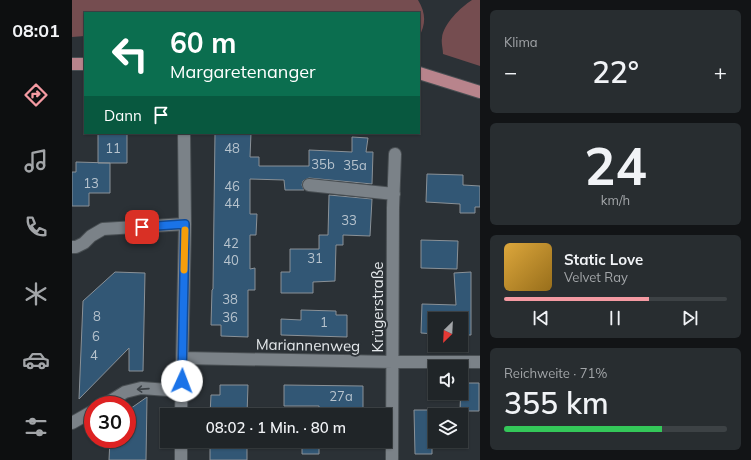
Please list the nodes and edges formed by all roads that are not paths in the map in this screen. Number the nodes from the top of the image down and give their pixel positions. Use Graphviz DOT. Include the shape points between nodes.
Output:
graph roads {
  1 [pos="72,64"];
  2 [pos="84,64"];
  3 [pos="420,73"];
  4 [pos="480,92"];
  5 [pos="184,134"];
  6 [pos="395,154"];
  7 [pos="309,185"];
  8 [pos="394,194"];
  9 [pos="185,224"];
  10 [pos="72,247"];
  11 [pos="183,358"];
  12 [pos="393,362"];
  13 [pos="480,362"];
  14 [pos="182,390"];
  15 [pos="119,396"];
  16 [pos="181,408"];
  17 [pos="84,416"];
  18 [pos="72,423"];
  19 [pos="181,448"];
  20 [pos="181,460"];
  21 [pos="392,460"];
  1 -- 2 [label="main road"];
  3 -- 4 [label="main road"];
  5 -- 9 [label="street"];
  6 -- 8 [label="street, Krügerstraße"];
  7 -- 8 [label="street"];
  8 -- 12 [label="street, Krügerstraße"];
  9 -- 10 [label="street" via="103,229 84,243"];
  9 -- 11 [label="street"];
  11 -- 12 [label="street, Mariannenweg"];
  11 -- 14 [label="street"];
  12 -- 13 [label="street, Mariannenweg"];
  12 -- 21 [label="street, Krügerstraße"];
  14 -- 15 [label="street, one-way" via="141,388"];
  14 -- 16 [label="street"];
  17 -- 18 [label="street"];
  19 -- 20 [label="street"];
}
